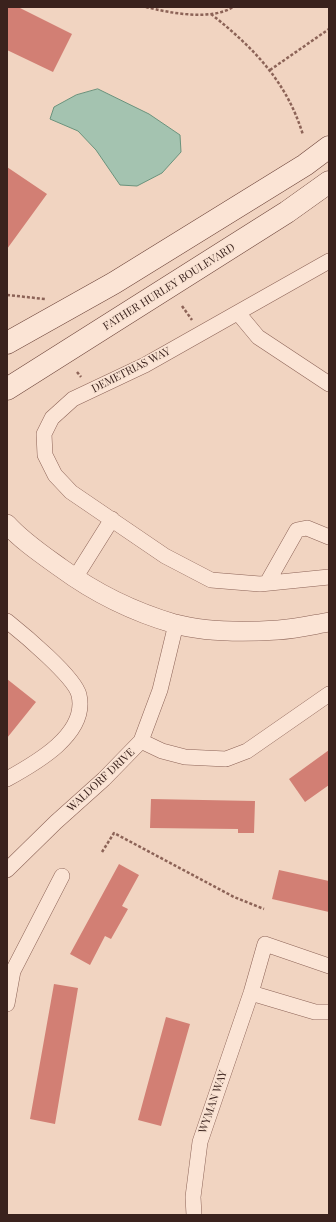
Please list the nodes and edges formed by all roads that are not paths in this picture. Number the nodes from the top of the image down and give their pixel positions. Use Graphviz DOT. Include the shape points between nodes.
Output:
graph roads {
  1 [pos="329,147"];
  2 [pos="329,182"];
  3 [pos="329,261"];
  4 [pos="238,313"];
  5 [pos="7,343"];
  6 [pos="329,384"];
  7 [pos="7,389"];
  8 [pos="112,519"];
  9 [pos="7,524"];
  10 [pos="329,537"];
  11 [pos="329,577"];
  12 [pos="75,578"];
  13 [pos="267,583"];
  14 [pos="7,621"];
  15 [pos="329,622"];
  16 [pos="176,624"];
  17 [pos="329,694"];
  18 [pos="141,741"];
  19 [pos="7,779"];
  20 [pos="7,870"];
  21 [pos="62,876"];
  22 [pos="329,966"];
  23 [pos="10,970"];
  24 [pos="251,994"];
  25 [pos="7,1004"];
  26 [pos="329,1012"];
  27 [pos="194,1215"];
  1 -- 5 [label="main road" via="305,165 114,283"];
  2 -- 7 [label="main road, FATHER HURLEY BOULEVARD"];
  3 -- 4 [label="street, DEMETRIAS WAY"];
  4 -- 6 [label="street" via="258,337"];
  4 -- 8 [label="street, DEMETRIAS WAY" via="145,365 73,399 52,418 44,434 45,455 55,474 71,492"];
  8 -- 12 [label="street"];
  8 -- 13 [label="street, DEMETRIAS WAY" via="165,556 211,580"];
  9 -- 12 [label="street" via="39,553"];
  10 -- 13 [label="street" via="307,528 296,530"];
  11 -- 13 [label="street, DEMETRIAS WAY"];
  12 -- 16 [label="street" via="107,597"];
  14 -- 19 [label="street" via="48,656 68,678 79,694 80,713 74,727 58,744 38,762"];
  15 -- 16 [label="street" via="279,630 228,630"];
  16 -- 18 [label="street, WALDORF DRIVE" via="160,690"];
  17 -- 18 [label="street" via="247,751 226,759 185,757 162,751"];
  18 -- 20 [label="street, WALDORF DRIVE"];
  21 -- 23 [label="street"];
  22 -- 24 [label="street, WYMAN WAY" via="265,944"];
  23 -- 25 [label="street"];
  24 -- 26 [label="street" via="315,1012"];
  24 -- 27 [label="street, WYMAN WAY" via="200,1142 193,1197"];
}
